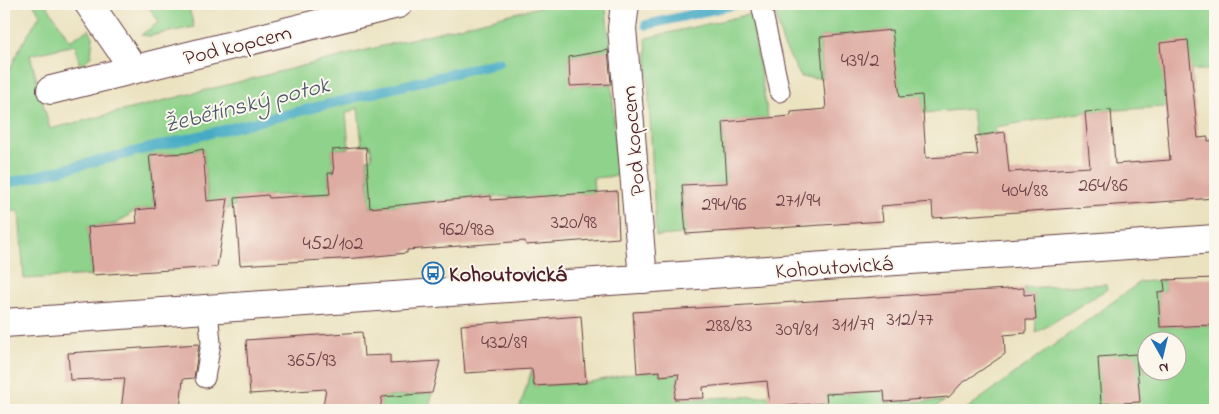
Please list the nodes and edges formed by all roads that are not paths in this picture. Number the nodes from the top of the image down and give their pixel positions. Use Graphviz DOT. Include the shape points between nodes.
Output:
graph roads {
  1 [pos="89,4"];
  2 [pos="398,4"];
  3 [pos="625,4"];
  4 [pos="762,7"];
  5 [pos="134,69"];
  6 [pos="51,90"];
  7 [pos="780,92"];
  8 [pos="1215,239"];
  9 [pos="643,279"];
  10 [pos="208,309"];
  11 [pos="4,323"];
  12 [pos="206,378"];
  1 -- 5 [label="street"];
  2 -- 5 [label="street, Pod kopcem"];
  3 -- 9 [label="street, Pod kopcem" via="622,28"];
  4 -- 7 [label="lane"];
  5 -- 6 [label="street, Pod kopcem"];
  8 -- 9 [label="street, Kohoutovická"];
  9 -- 10 [label="street, Kohoutovická"];
  10 -- 11 [label="street, Kohoutovická"];
  10 -- 12 [label="lane" via="211,343"];
}
